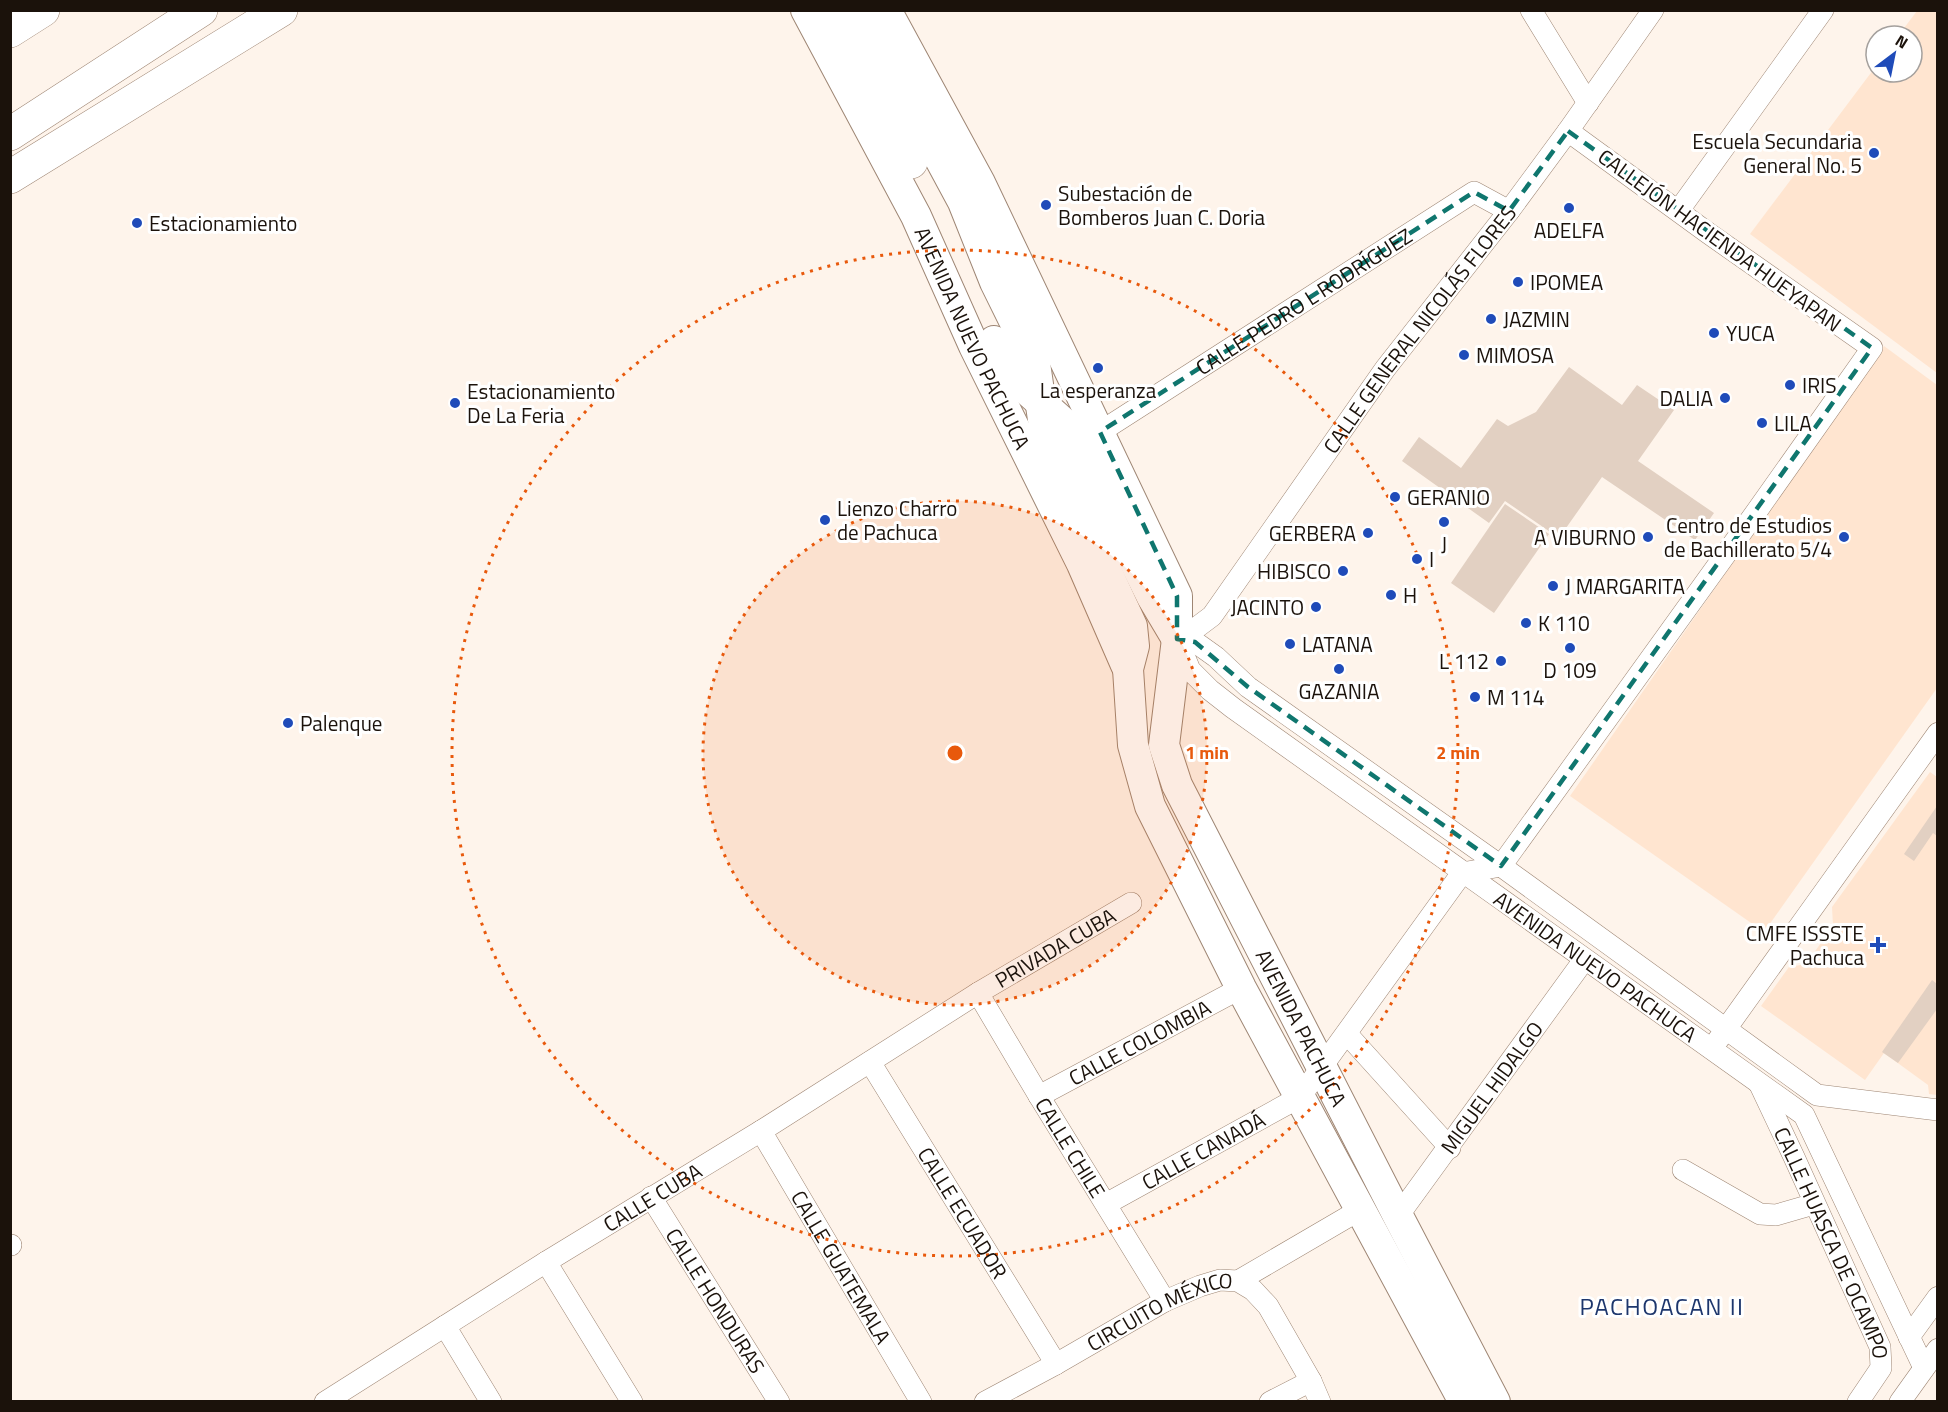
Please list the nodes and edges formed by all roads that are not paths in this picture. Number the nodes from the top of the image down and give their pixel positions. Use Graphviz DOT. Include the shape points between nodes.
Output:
graph roads {
  1 [pos="43,10"];
  2 [pos="167,10"];
  3 [pos="201,10"];
  4 [pos="281,10"];
  5 [pos="806,10"];
  6 [pos="828,10"];
  7 [pos="860,10"];
  8 [pos="886,10"];
  9 [pos="1531,10"];
  10 [pos="1653,10"];
  11 [pos="1823,10"];
  12 [pos="10,31"];
  13 [pos="1588,103"];
  14 [pos="15,123"];
  15 [pos="1568,131"];
  16 [pos="923,156"];
  17 [pos="10,177"];
  18 [pos="1678,210"];
  19 [pos="1509,211"];
  20 [pos="1040,403"];
  21 [pos="1100,432"];
  22 [pos="1177,639"];
  23 [pos="1128,669"];
  24 [pos="1938,733"];
  25 [pos="1501,866"];
  26 [pos="1462,873"];
  27 [pos="1131,903"];
  28 [pos="1584,960"];
  29 [pos="1241,988"];
  30 [pos="978,993"];
  31 [pos="1726,1029"];
  32 [pos="1347,1034"];
  33 [pos="1711,1049"];
  34 [pos="870,1062"];
  35 [pos="1322,1068"];
  36 [pos="1759,1084"];
  37 [pos="1817,1095"];
  38 [pos="1038,1096"];
  39 [pos="1300,1097"];
  40 [pos="1938,1110"];
  41 [pos="1804,1115"];
  42 [pos="761,1131"];
  43 [pos="1787,1141"];
  44 [pos="1450,1148"];
  45 [pos="1683,1170"];
  46 [pos="651,1197"];
  47 [pos="1106,1204"];
  48 [pos="1814,1204"];
  49 [pos="1351,1215"];
  50 [pos="1398,1216"];
  51 [pos="546,1262"];
  52 [pos="1238,1281"];
  53 [pos="1938,1297"];
  54 [pos="1165,1301"];
  55 [pos="446,1326"];
  56 [pos="1909,1337"];
  57 [pos="1938,1349"];
  58 [pos="1056,1364"];
  59 [pos="1923,1368"];
  60 [pos="1311,1381"];
  61 [pos="337,1398"];
  62 [pos="491,1401"];
  63 [pos="632,1401"];
  64 [pos="779,1401"];
  65 [pos="921,1401"];
  66 [pos="985,1401"];
  67 [pos="1270,1401"];
  68 [pos="1320,1401"];
  69 [pos="1464,1401"];
  70 [pos="1495,1401"];
  71 [pos="1858,1401"];
  72 [pos="1900,1401"];
  1 -- 12 [label="main road"];
  2 -- 14 [label="main road"];
  3 -- 14 [label="main road"];
  4 -- 17 [label="main road"];
  5 -- 23 [label="main road, AVENIDA NUEVO PACHUCA" via="916,216"];
  6 -- 16 [label="main road"];
  7 -- 16 [label="main road"];
  8 -- 21 [label="main road, AVENIDA NUEVO PACHUCA" via="980,183"];
  9 -- 13 [label="street"];
  10 -- 13 [label="street, CALLE GENERAL NICOLÁS FLORES"];
  11 -- 18 [label="street"];
  13 -- 15 [label="street, CALLE GENERAL NICOLÁS FLORES"];
  15 -- 18 [label="street, CALLEJÓN HACIENDA HUEYAPAN"];
  15 -- 19 [label="street, CALLE GENERAL NICOLÁS FLORES"];
  16 -- 20 [label="main road" via="938,216 1009,374"];
  18 -- 25 [label="street, CALLEJÓN HACIENDA HUEYAPAN" via="1872,348"];
  19 -- 21 [label="street, CALLE PEDRO L RODRÍGUEZ" via="1474,192"];
  19 -- 22 [label="street, CALLE GENERAL NICOLÁS FLORES" via="1385,369 1212,616"];
  20 -- 22 [label="main road" via="1067,426"];
  20 -- 23 [label="main road" via="1046,441 1132,626 1134,646"];
  21 -- 22 [label="main road, AVENIDA NUEVO PACHUCA" via="1177,596"];
  22 -- 23 [label="main road"];
  22 -- 25 [label="street, AVENIDA NUEVO PACHUCA" via="1195,642 1248,687"];
  22 -- 26 [label="street, AVENIDA NUEVO PACHUCA" via="1190,669 1210,690"];
  22 -- 35 [label="main road, AVENIDA PACHUCA" via="1164,745 1177,785"];
  23 -- 29 [label="main road, AVENIDA PACHUCA" via="1133,745 1150,806"];
  24 -- 31 [label="street"];
  25 -- 26 [label="street"];
  25 -- 31 [label="street, AVENIDA NUEVO PACHUCA"];
  26 -- 28 [label="street, AVENIDA NUEVO PACHUCA"];
  26 -- 32 [label="street"];
  27 -- 30 [label="street, PRIVADA CUBA"];
  28 -- 33 [label="street, AVENIDA NUEVO PACHUCA"];
  28 -- 44 [label="street, MIGUEL HIDALGO"];
  29 -- 38 [label="street, CALLE COLOMBIA"];
  29 -- 39 [label="main road, AVENIDA PACHUCA"];
  30 -- 34 [label="street, CALLE CUBA"];
  30 -- 38 [label="street, CALLE CHILE"];
  31 -- 33 [label="street"];
  31 -- 37 [label="street, AVENIDA NUEVO PACHUCA"];
  32 -- 35 [label="street"];
  32 -- 44 [label="street"];
  33 -- 36 [label="street, AVENIDA NUEVO PACHUCA"];
  34 -- 42 [label="street, CALLE CUBA"];
  34 -- 58 [label="street, CALLE ECUADOR"];
  35 -- 39 [label="street"];
  35 -- 50 [label="main road, AVENIDA PACHUCA"];
  36 -- 41 [label="street, AVENIDA NUEVO PACHUCA"];
  36 -- 43 [label="street, CALLE HUASCA DE OCAMPO"];
  37 -- 40 [label="street, AVENIDA NUEVO PACHUCA"];
  37 -- 41 [label="street"];
  38 -- 47 [label="street, CALLE CHILE"];
  39 -- 47 [label="street, CALLE CANADÁ"];
  39 -- 69 [label="main road, AVENIDA PACHUCA"];
  41 -- 43 [label="street"];
  41 -- 56 [label="street"];
  42 -- 46 [label="street, CALLE CUBA"];
  42 -- 65 [label="street, CALLE GUATEMALA"];
  43 -- 48 [label="street, CALLE HUASCA DE OCAMPO"];
  44 -- 50 [label="street, MIGUEL HIDALGO"];
  45 -- 48 [label="street" via="1760,1214 1776,1215"];
  46 -- 51 [label="street, CALLE CUBA"];
  46 -- 64 [label="street, CALLE HONDURAS"];
  47 -- 54 [label="street, CALLE CHILE"];
  48 -- 71 [label="street, CALLE HUASCA DE OCAMPO" via="1880,1347 1881,1368"];
  49 -- 52 [label="street"];
  50 -- 70 [label="main road, AVENIDA PACHUCA"];
  51 -- 55 [label="street, CALLE CUBA"];
  51 -- 63 [label="street"];
  52 -- 54 [label="street, CIRCUITO MÉXICO" via="1220,1280"];
  52 -- 60 [label="street, CIRCUITO MÉXICO" via="1268,1306"];
  53 -- 56 [label="street"];
  54 -- 58 [label="street, CIRCUITO MÉXICO"];
  55 -- 61 [label="street, CALLE CUBA"];
  55 -- 62 [label="street"];
  56 -- 59 [label="street"];
  57 -- 59 [label="street"];
  58 -- 66 [label="street, CIRCUITO MÉXICO"];
  59 -- 72 [label="street"];
  60 -- 67 [label="street"];
  60 -- 68 [label="street, CIRCUITO MÉXICO"];
}
